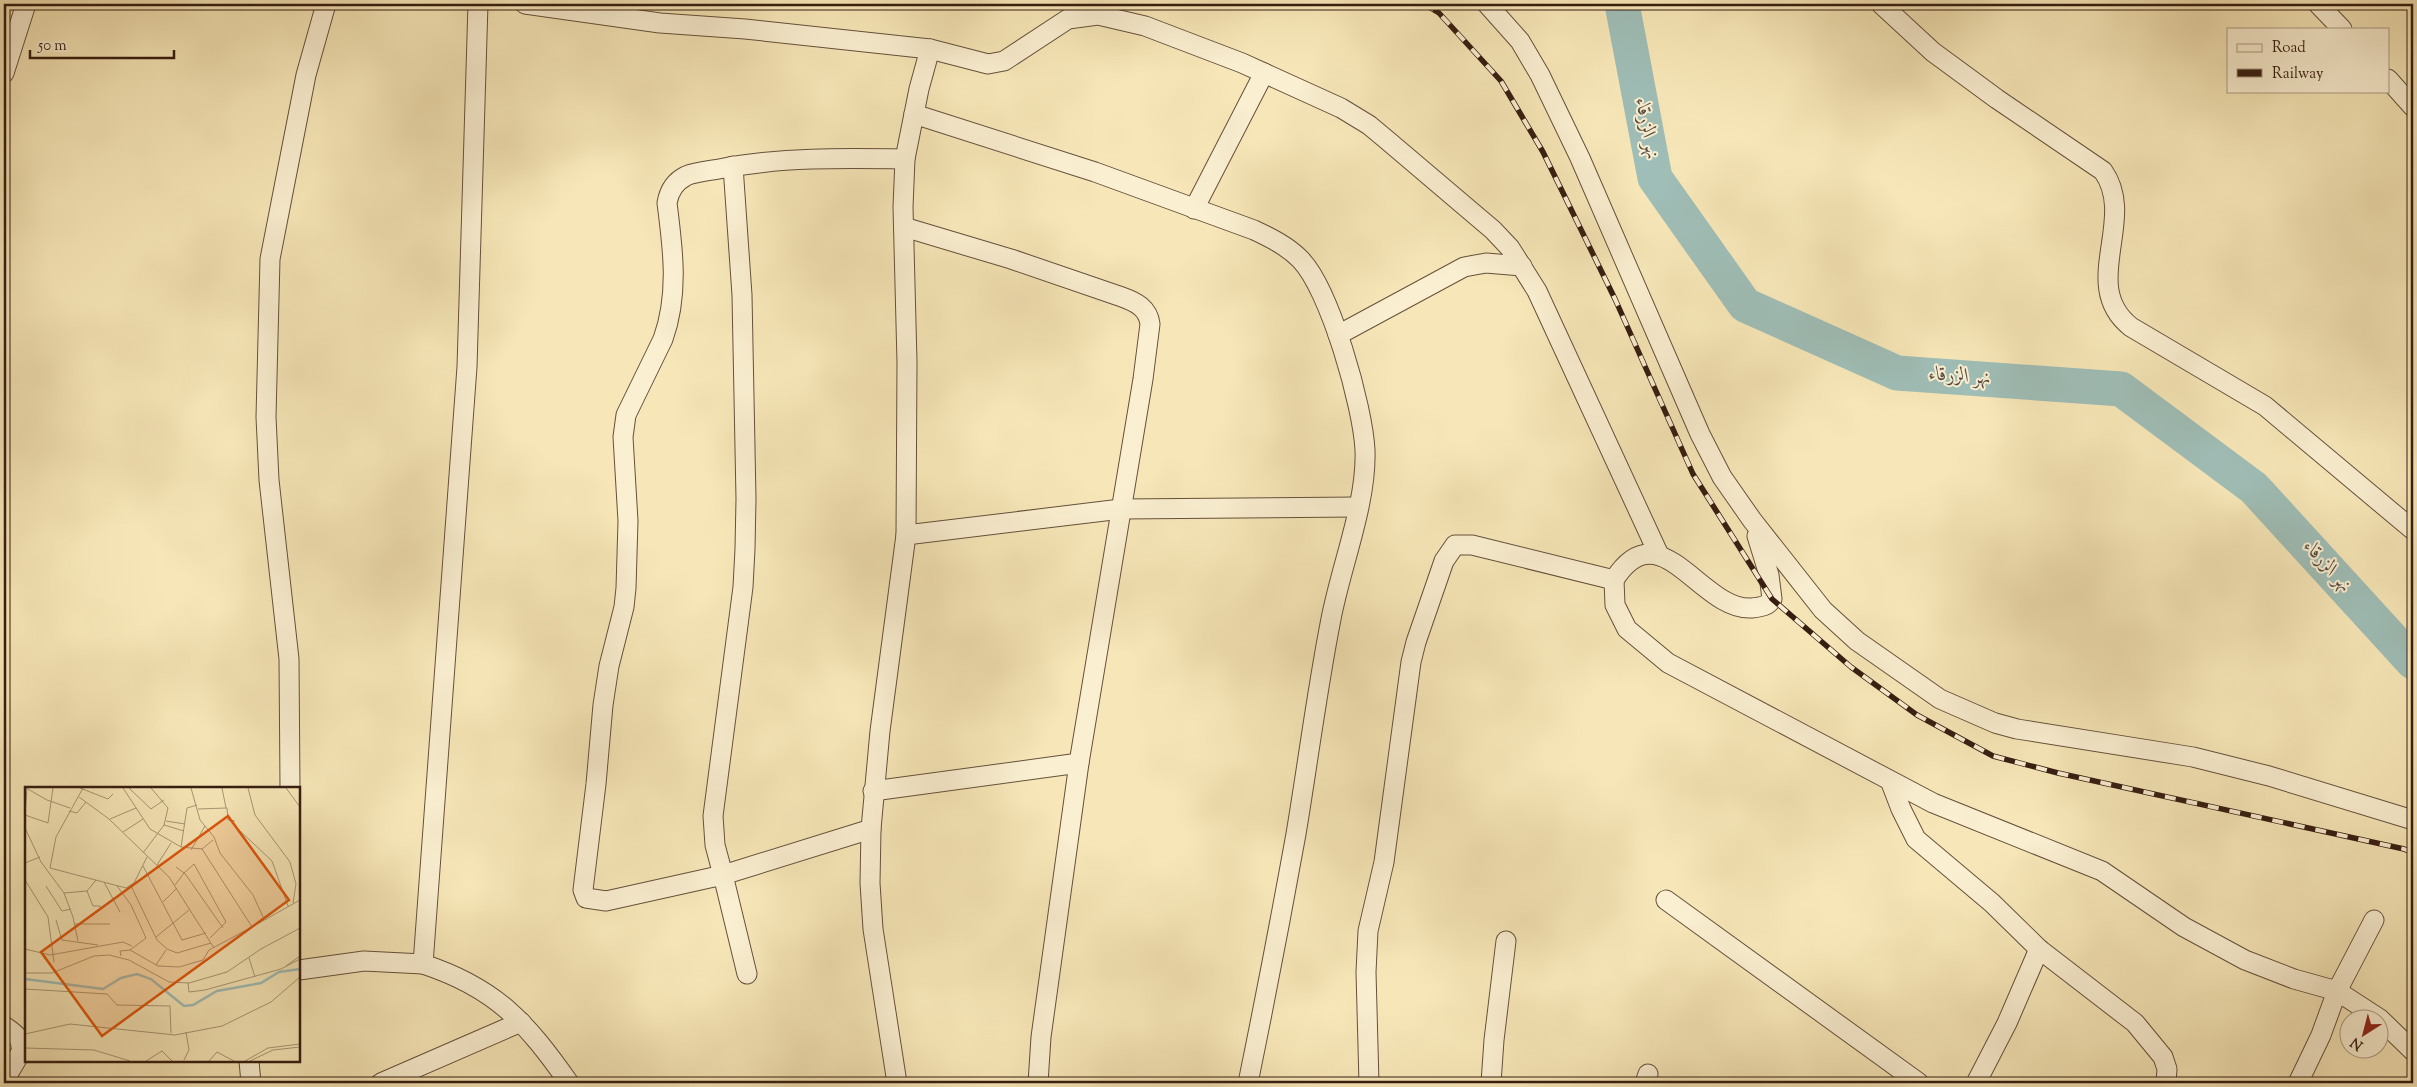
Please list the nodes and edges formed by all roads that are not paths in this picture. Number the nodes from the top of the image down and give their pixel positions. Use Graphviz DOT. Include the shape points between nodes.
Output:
graph roads {
  1 [pos="26,4"];
  2 [pos="326,4"];
  3 [pos="478,4"];
  4 [pos="525,4"];
  5 [pos="1487,4"];
  6 [pos="1881,4"];
  7 [pos="2318,4"];
  8 [pos="2341,28"];
  9 [pos="930,49"];
  10 [pos="4,73"];
  11 [pos="1264,73"];
  12 [pos="2390,81"];
  13 [pos="2413,107"];
  14 [pos="914,114"];
  15 [pos="905,159"];
  16 [pos="733,166"];
  17 [pos="1194,209"];
  18 [pos="904,227"];
  19 [pos="1522,266"];
  20 [pos="1338,335"];
  21 [pos="1357,507"];
  22 [pos="1121,509"];
  23 [pos="1752,520"];
  24 [pos="2413,530"];
  25 [pos="906,535"];
  26 [pos="1659,555"];
  27 [pos="1614,580"];
  28 [pos="1078,763"];
  29 [pos="1891,783"];
  30 [pos="290,787"];
  31 [pos="873,791"];
  32 [pos="2413,820"];
  33 [pos="871,828"];
  34 [pos="723,875"];
  35 [pos="1666,900"];
  36 [pos="2374,920"];
  37 [pos="1506,941"];
  38 [pos="2039,949"];
  39 [pos="423,964"];
  40 [pos="300,970"];
  41 [pos="747,974"];
  42 [pos="2337,991"];
  43 [pos="521,1022"];
  44 [pos="4,1026"];
  45 [pos="2413,1050"];
  46 [pos="249,1062"];
  47 [pos="4,1081"];
  48 [pos="251,1083"];
  49 [pos="380,1083"];
  50 [pos="569,1083"];
  51 [pos="897,1083"];
  52 [pos="1038,1083"];
  53 [pos="1248,1083"];
  54 [pos="1369,1083"];
  55 [pos="1491,1083"];
  56 [pos="1919,1083"];
  57 [pos="1976,1083"];
  58 [pos="2166,1083"];
  59 [pos="2298,1083"];
  1 -- 10 [label="street"];
  2 -- 30 [label="street" via="306,75 270,259 266,417 269,480 289,659"];
  3 -- 39 [label="street" via="467,367"];
  4 -- 9 [label="street" via="660,23"];
  5 -- 23 [label="street" via="1520,41 1540,75 1580,158 1700,434 1722,477"];
  6 -- 24 [label="street" via="1933,52 2103,171 2116,207 2107,266 2110,295 2121,319 2264,406"];
  7 -- 8 [label="street"];
  9 -- 11 [label="street" via="996,64 1004,62 1068,19 1098,15 1145,26"];
  9 -- 14 [label="street"];
  11 -- 17 [label="street"];
  11 -- 19 [label="street" via="1342,108 1370,125 1493,230"];
  12 -- 13 [label="street"];
  14 -- 15 [label="street"];
  14 -- 17 [label="street" via="1095,172"];
  15 -- 16 [label="street" via="802,160"];
  15 -- 18 [label="street"];
  16 -- 34 [label="street" via="742,295 746,499 743,587 714,816 715,845"];
  16 -- 34 [label="street" via="687,176 672,187 668,196 674,252 672,296 663,339 626,415 623,437 628,521 624,607 603,706 583,890 586,898 606,901"];
  17 -- 20 [label="street" via="1276,240 1301,259 1318,287"];
  18 -- 22 [label="street" via="1134,301 1149,315 1143,379"];
  18 -- 25 [label="street"];
  19 -- 20 [label="street" via="1486,263 1464,267"];
  19 -- 26 [label="street"];
  20 -- 21 [label="street" via="1364,434 1365,470"];
  21 -- 22 [label="street"];
  21 -- 53 [label="street" via="1331,617 1296,832"];
  22 -- 25 [label="street"];
  22 -- 28 [label="street"];
  23 -- 26 [label="street" via="1773,593 1769,604 1742,609 1731,606 1670,559"];
  23 -- 32 [label="street" via="1805,589 1837,624 1911,680 1957,707 2017,729 2193,757 2269,776"];
  25 -- 31 [label="street"];
  26 -- 27 [label="street" via="1635,558"];
  27 -- 29 [label="street" via="1615,605 1627,629 1668,664"];
  27 -- 54 [label="street" via="1472,545 1455,545 1448,554 1411,662 1384,862 1368,931"];
  28 -- 31 [label="street"];
  28 -- 52 [label="street" via="1041,1037"];
  29 -- 38 [label="street" via="1916,839 1992,903"];
  29 -- 42 [label="street" via="1953,812 2102,871 2184,927 2245,960"];
  31 -- 33 [label="street"];
  33 -- 34 [label="street"];
  33 -- 51 [label="street" via="873,929"];
  34 -- 41 [label="street"];
  35 -- 56 [label="street"];
  36 -- 42 [label="street"];
  37 -- 55 [label="street"];
  38 -- 57 [label="street"];
  38 -- 58 [label="street" via="2135,1023 2163,1057 2167,1069"];
  39 -- 40 [label="street" via="364,961"];
  39 -- 43 [label="street" via="455,975 482,990"];
  42 -- 45 [label="street" via="2380,1019"];
  42 -- 59 [label="street"];
  43 -- 49 [label="street"];
  43 -- 50 [label="street"];
  44 -- 47 [label="street" via="17,1035 22,1047"];
  46 -- 48 [label="street"];
}
